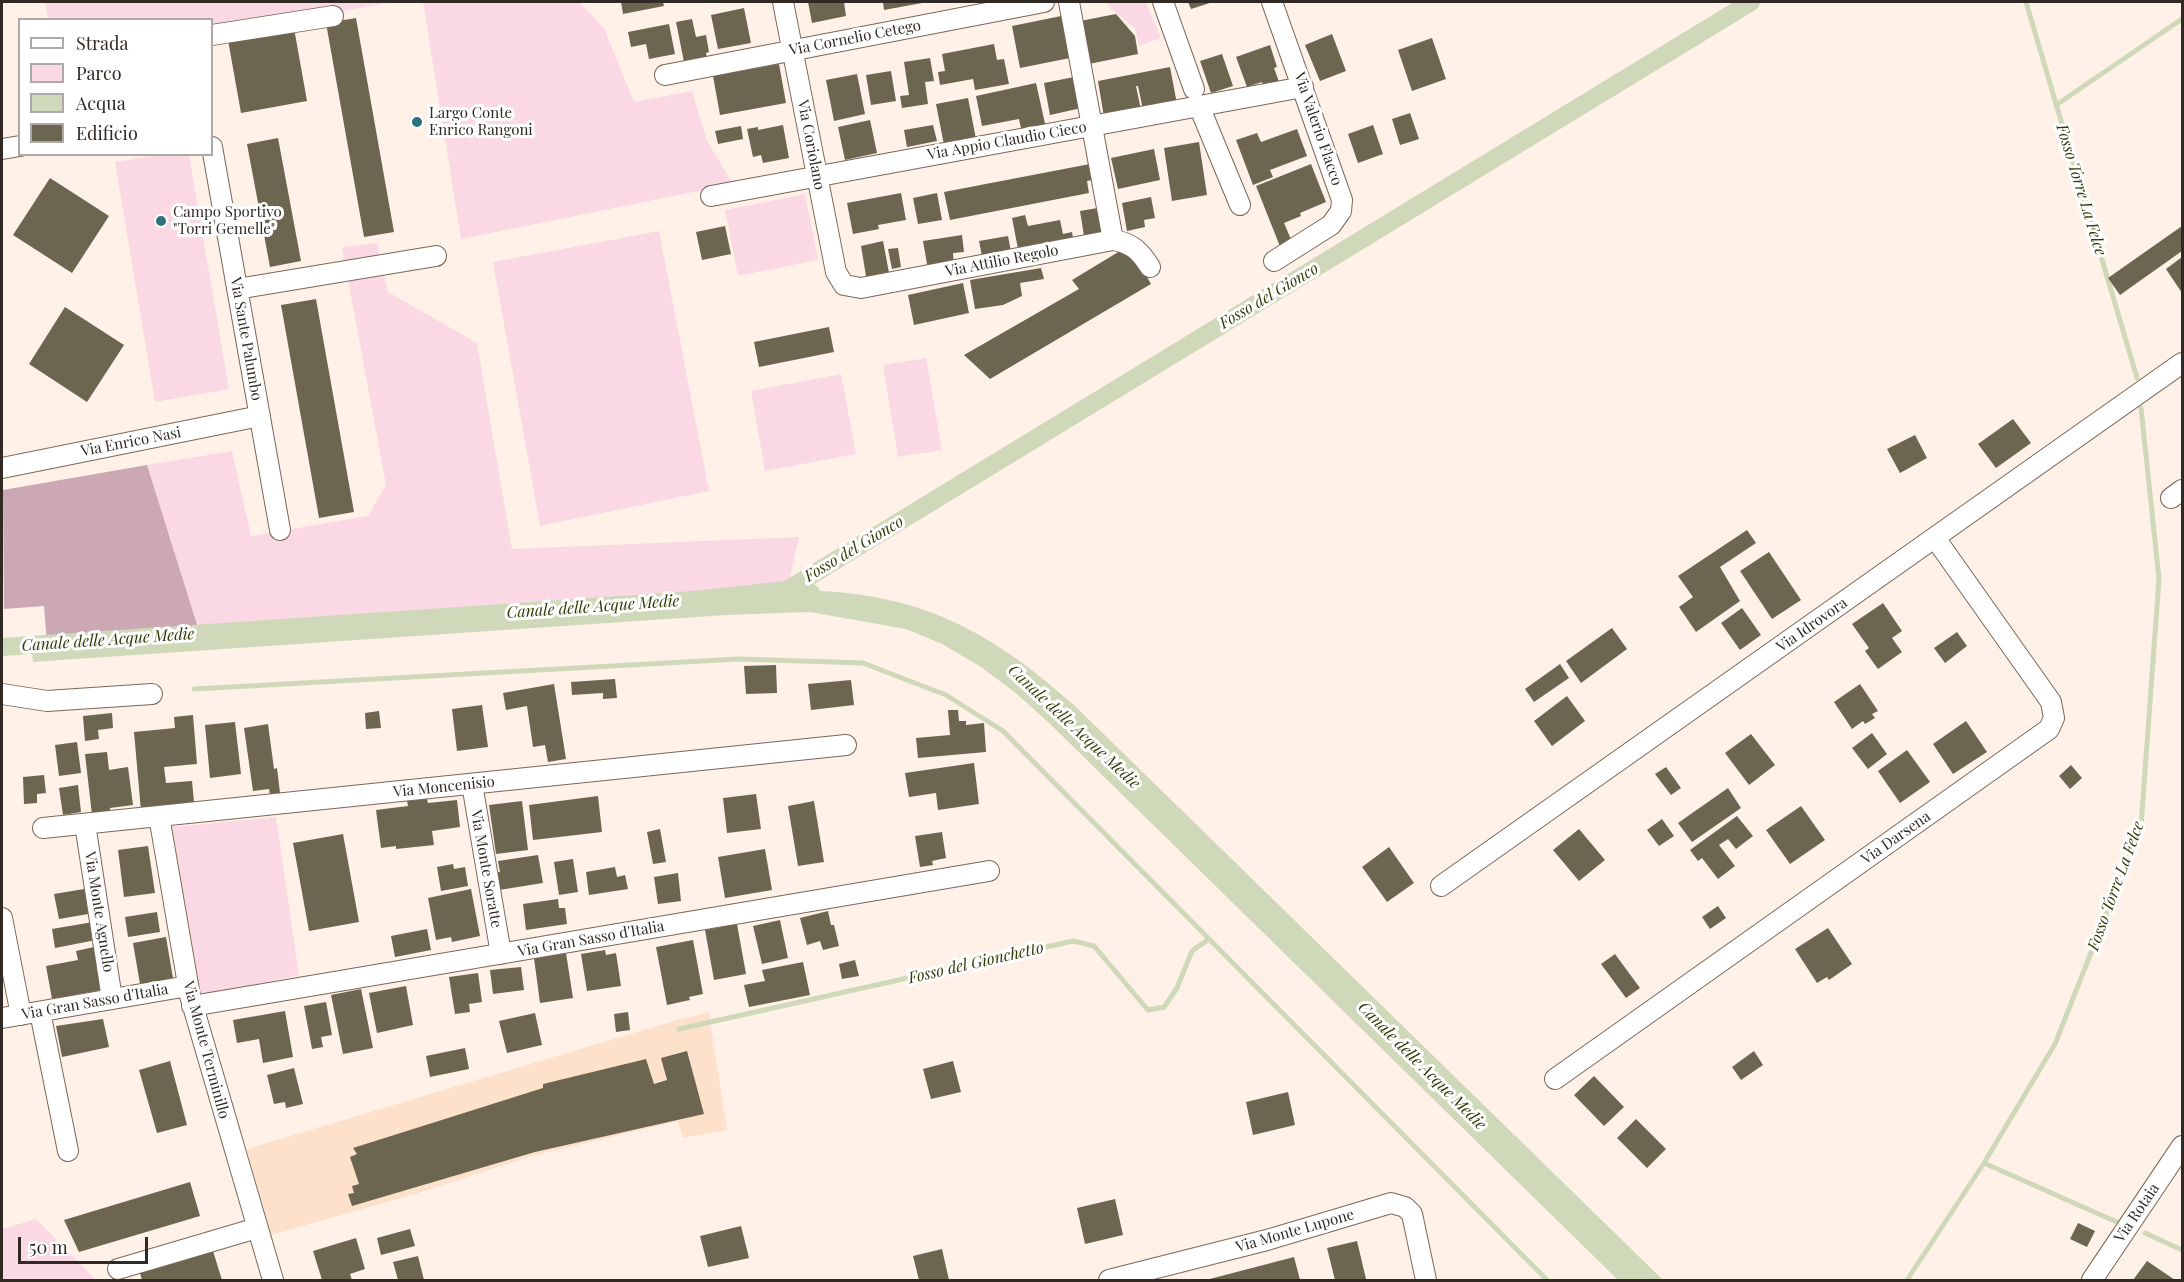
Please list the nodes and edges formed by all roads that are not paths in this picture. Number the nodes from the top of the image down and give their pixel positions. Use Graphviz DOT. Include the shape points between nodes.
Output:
graph roads {
  1 [pos="783,2"];
  2 [pos="1044,2"];
  3 [pos="1069,2"];
  4 [pos="1163,2"];
  5 [pos="1272,2"];
  6 [pos="333,16"];
  7 [pos="213,35"];
  8 [pos="793,50"];
  9 [pos="665,75"];
  10 [pos="1303,87"];
  11 [pos="1197,98"];
  12 [pos="1092,126"];
  13 [pos="18,146"];
  14 [pos="2,149"];
  15 [pos="213,153"];
  16 [pos="818,176"];
  17 [pos="711,196"];
  18 [pos="1240,205"];
  19 [pos="1113,240"];
  20 [pos="436,256"];
  21 [pos="1274,261"];
  22 [pos="1150,267"];
  23 [pos="844,285"];
  24 [pos="237,289"];
  25 [pos="2182,363"];
  26 [pos="260,416"];
  27 [pos="2,468"];
  28 [pos="280,531"];
  29 [pos="1935,538"];
  30 [pos="2,694"];
  31 [pos="152,694"];
  32 [pos="846,745"];
  33 [pos="472,784"];
  34 [pos="159,816"];
  35 [pos="86,824"];
  36 [pos="43,828"];
  37 [pos="989,871"];
  38 [pos="1441,886"];
  39 [pos="2,918"];
  40 [pos="501,954"];
  41 [pos="188,986"];
  42 [pos="112,999"];
  43 [pos="192,1006"];
  44 [pos="31,1014"];
  45 [pos="2,1018"];
  46 [pos="1555,1078"];
  47 [pos="2182,1146"];
  48 [pos="68,1151"];
  49 [pos="257,1228"];
  50 [pos="118,1269"];
  51 [pos="273,1281"];
  52 [pos="1109,1281"];
  53 [pos="1426,1281"];
  54 [pos="2092,1281"];
  1 -- 8 [label="street, Via Coriolano"];
  2 -- 8 [label="street, Via Cornelio Cetego"];
  3 -- 12 [label="street"];
  4 -- 11 [label="street"];
  5 -- 10 [label="street, Via Valerio Flacco"];
  6 -- 7 [label="street"];
  8 -- 9 [label="street, Via Cornelio Cetego"];
  8 -- 16 [label="street, Via Coriolano"];
  10 -- 11 [label="street, Via Appio Claudio Cieco"];
  10 -- 21 [label="street, Via Valerio Flacco" via="1342,206 1331,225"];
  11 -- 12 [label="street, Via Appio Claudio Cieco"];
  11 -- 18 [label="street"];
  12 -- 16 [label="street, Via Appio Claudio Cieco"];
  12 -- 19 [label="street"];
  13 -- 14 [label="street"];
  15 -- 24 [label="street, Via Sante Palumbo"];
  16 -- 17 [label="street, Via Appio Claudio Cieco"];
  16 -- 23 [label="street, Via Coriolano" via="836,272"];
  19 -- 22 [label="street" via="1134,246"];
  19 -- 23 [label="street, Via Attilio Regolo" via="861,288"];
  20 -- 24 [label="street"];
  24 -- 26 [label="street, Via Sante Palumbo"];
  25 -- 29 [label="street, Via Idrovora"];
  26 -- 27 [label="street, Via Enrico Nasi"];
  26 -- 28 [label="street, Via Sante Palumbo"];
  29 -- 38 [label="street, Via Idrovora"];
  29 -- 46 [label="street, Via Darsena" via="2051,702 2054,718 2049,729"];
  30 -- 31 [label="street" via="47,701"];
  32 -- 33 [label="street, Via Moncenisio"];
  33 -- 34 [label="street, Via Moncenisio"];
  33 -- 40 [label="street, Via Monte Soratte"];
  34 -- 35 [label="street, Via Moncenisio"];
  34 -- 41 [label="street, Via Monte Terminillo"];
  35 -- 36 [label="street, Via Moncenisio"];
  35 -- 42 [label="street, Via Monte Agnello"];
  37 -- 40 [label="street, Via Gran Sasso d'Italia"];
  39 -- 44 [label="street"];
  40 -- 43 [label="street, Via Gran Sasso d'Italia"];
  41 -- 42 [label="street, Via Gran Sasso d'Italia"];
  41 -- 43 [label="street, Via Monte Terminillo"];
  42 -- 44 [label="street, Via Gran Sasso d'Italia"];
  43 -- 49 [label="street, Via Monte Terminillo"];
  44 -- 45 [label="street, Via Gran Sasso d'Italia"];
  44 -- 48 [label="street"];
  47 -- 54 [label="street, Via Rotaia"];
  49 -- 50 [label="street"];
  49 -- 51 [label="street, Via Monte Terminillo"];
  52 -- 53 [label="street, Via Monte Lupone" via="1391,1203 1412,1214"];
}
